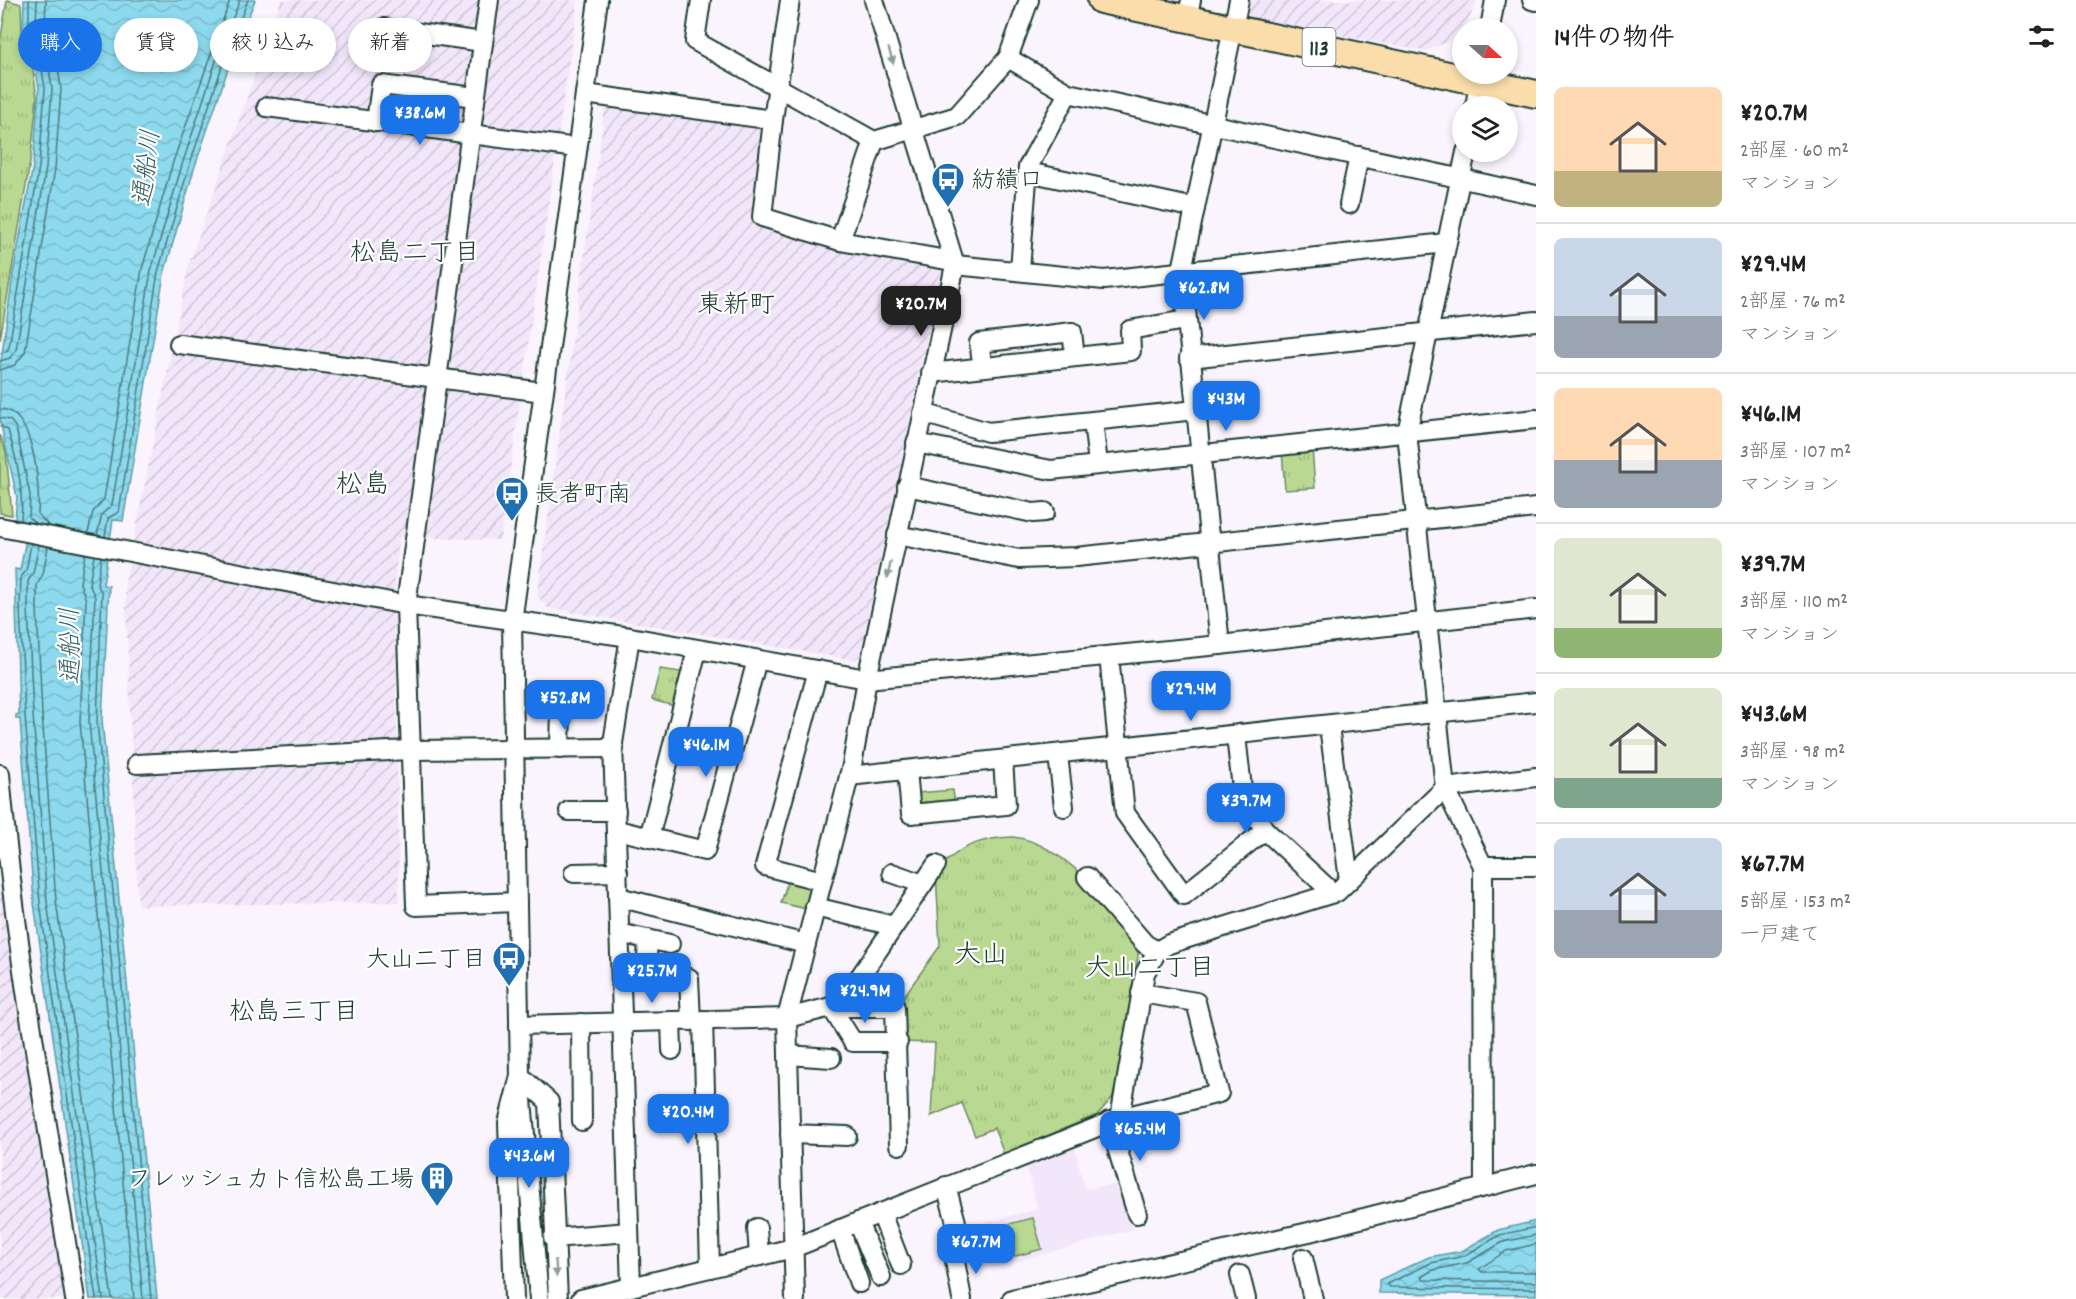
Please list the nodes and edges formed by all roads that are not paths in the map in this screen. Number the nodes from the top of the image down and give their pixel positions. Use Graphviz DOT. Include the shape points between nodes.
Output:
graph roads {
  1 [pos="489,0"];
  2 [pos="598,0"];
  3 [pos="701,0"];
  4 [pos="790,0"];
  5 [pos="874,0"];
  6 [pos="1029,0"];
  7 [pos="1101,0"];
  8 [pos="1239,0"];
  9 [pos="1495,0"];
  10 [pos="1189,9"];
  11 [pos="1492,18"];
  12 [pos="1232,29"];
  13 [pos="432,35"];
  14 [pos="483,42"];
  15 [pos="1008,58"];
  16 [pos="778,87"];
  17 [pos="1479,87"];
  18 [pos="1068,93"];
  19 [pos="585,94"];
  20 [pos="1536,94"];
  21 [pos="475,97"];
  22 [pos="267,107"];
  23 [pos="773,120"];
  24 [pos="376,122"];
  25 [pos="1212,125"];
  26 [pos="913,129"];
  27 [pos="470,135"];
  28 [pos="874,141"];
  29 [pos="577,148"];
  30 [pos="1359,156"];
  31 [pos="1464,162"];
  32 [pos="1028,172"];
  33 [pos="1461,179"];
  34 [pos="1536,195"];
  35 [pos="1349,204"];
  36 [pos="1195,207"];
  37 [pos="840,241"];
  38 [pos="1446,243"];
  39 [pos="953,263"];
  40 [pos="1020,270"];
  41 [pos="1182,270"];
  42 [pos="1185,320"];
  43 [pos="1536,321"];
  44 [pos="1427,334"];
  45 [pos="178,344"];
  46 [pos="1075,357"];
  47 [pos="1189,358"];
  48 [pos="983,367"];
  49 [pos="931,373"];
  50 [pos="435,379"];
  51 [pos="543,392"];
  52 [pos="1196,410"];
  53 [pos="923,413"];
  54 [pos="1536,419"];
  55 [pos="1093,421"];
  56 [pos="1407,433"];
  57 [pos="916,442"];
  58 [pos="1200,453"];
  59 [pos="1098,464"];
  60 [pos="907,486"];
  61 [pos="1536,508"];
  62 [pos="1045,512"];
  63 [pos="1415,521"];
  64 [pos="0,527"];
  65 [pos="897,535"];
  66 [pos="1209,542"];
  67 [pos="406,605"];
  68 [pos="1536,609"];
  69 [pos="1426,621"];
  70 [pos="512,622"];
  71 [pos="630,637"];
  72 [pos="1220,645"];
  73 [pos="697,650"];
  74 [pos="1109,656"];
  75 [pos="758,660"];
  76 [pos="818,670"];
  77 [pos="867,679"];
  78 [pos="1536,702"];
  79 [pos="561,707"];
  80 [pos="1436,713"];
  81 [pos="1329,726"];
  82 [pos="1236,736"];
  83 [pos="614,748"];
  84 [pos="1117,748"];
  85 [pos="516,749"];
  86 [pos="560,749"];
  87 [pos="409,750"];
  88 [pos="1058,755"];
  89 [pos="1003,760"];
  90 [pos="137,764"];
  91 [pos="907,770"];
  92 [pos="0,774"];
  93 [pos="849,776"];
  94 [pos="1536,777"];
  95 [pos="1445,788"];
  96 [pos="1064,807"];
  97 [pos="569,811"];
  98 [pos="616,811"];
  99 [pos="616,830"];
  100 [pos="1265,830"];
  101 [pos="649,838"];
  102 [pos="936,865"];
  103 [pos="1483,866"];
  104 [pos="1536,866"];
  105 [pos="618,872"];
  106 [pos="574,873"];
  107 [pos="892,873"];
  108 [pos="1087,877"];
  109 [pos="1348,880"];
  110 [pos="822,881"];
  111 [pos="923,884"];
  112 [pos="1333,893"];
  113 [pos="618,897"];
  114 [pos="517,902"];
  115 [pos="815,907"];
  116 [pos="894,926"];
  117 [pos="619,933"];
  118 [pos="648,939"];
  119 [pos="670,944"];
  120 [pos="806,944"];
  121 [pos="1157,951"];
  122 [pos="647,958"];
  123 [pos="689,978"];
  124 [pos="1141,993"];
  125 [pos="831,1007"];
  126 [pos="787,1018"];
  127 [pos="697,1020"];
  128 [pos="671,1021"];
  129 [pos="581,1023"];
  130 [pos="622,1023"];
  131 [pos="519,1025"];
  132 [pos="898,1042"];
  133 [pos="672,1050"];
  134 [pos="788,1055"];
  135 [pos="831,1058"];
  136 [pos="520,1077"];
  137 [pos="1114,1119"];
  138 [pos="582,1121"];
  139 [pos="790,1134"];
  140 [pos="847,1136"];
  141 [pos="899,1145"];
  142 [pos="1536,1174"];
  143 [pos="946,1186"];
  144 [pos="1484,1187"];
  145 [pos="881,1213"];
  146 [pos="1137,1214"];
  147 [pos="858,1222"];
  148 [pos="956,1222"];
  149 [pos="757,1228"];
  150 [pos="840,1229"];
  151 [pos="629,1232"];
  152 [pos="554,1238"];
  153 [pos="793,1248"];
  154 [pos="759,1256"];
  155 [pos="954,1256"];
  156 [pos="1303,1258"];
  157 [pos="901,1265"];
  158 [pos="710,1268"];
  159 [pos="1240,1275"];
  160 [pos="881,1277"];
  161 [pos="859,1283"];
  162 [pos="631,1287"];
  163 [pos="75,1299"];
  164 [pos="514,1299"];
  165 [pos="539,1299"];
  166 [pos="558,1299"];
  167 [pos="582,1299"];
  168 [pos="795,1299"];
  169 [pos="962,1299"];
  170 [pos="1012,1299"];
  171 [pos="1246,1299"];
  172 [pos="1313,1299"];
  1 -- 14 [label="street"];
  2 -- 19 [label="street"];
  3 -- 16 [label="street" via="695,41"];
  4 -- 16 [label="street"];
  5 -- 26 [label="street, one-way"];
  6 -- 15 [label="street"];
  7 -- 10 [label="highway, 113"];
  8 -- 12 [label="street"];
  9 -- 11 [label="street"];
  10 -- 12 [label="highway, 113"];
  12 -- 17 [label="highway, 113"];
  12 -- 25 [label="street"];
  13 -- 14 [label="street"];
  14 -- 21 [label="street"];
  15 -- 18 [label="street"];
  15 -- 26 [label="street" via="957,116"];
  16 -- 23 [label="street"];
  16 -- 28 [label="street"];
  17 -- 20 [label="highway, 113"];
  18 -- 25 [label="street"];
  18 -- 32 [label="street"];
  19 -- 23 [label="street"];
  19 -- 29 [label="street"];
  21 -- 24 [label="street" via="381,85"];
  21 -- 27 [label="street"];
  22 -- 24 [label="street"];
  23 -- 37 [label="street" via="762,217"];
  24 -- 27 [label="street"];
  25 -- 30 [label="street"];
  25 -- 36 [label="street"];
  26 -- 28 [label="street"];
  26 -- 39 [label="street"];
  27 -- 29 [label="street"];
  27 -- 50 [label="street"];
  28 -- 37 [label="street"];
  29 -- 51 [label="street"];
  30 -- 33 [label="street"];
  30 -- 35 [label="street"];
  31 -- 33 [label="street"];
  32 -- 36 [label="street"];
  32 -- 40 [label="street"];
  33 -- 34 [label="street"];
  33 -- 38 [label="street"];
  36 -- 41 [label="street"];
  37 -- 39 [label="street"];
  38 -- 41 [label="street"];
  38 -- 44 [label="street"];
  39 -- 40 [label="street"];
  39 -- 49 [label="street"];
  40 -- 41 [label="street" via="1104,280"];
  41 -- 42 [label="street"];
  42 -- 46 [label="street" via="1130,330 1131,351"];
  42 -- 47 [label="street"];
  43 -- 44 [label="street"];
  44 -- 47 [label="street"];
  44 -- 56 [label="street"];
  45 -- 50 [label="street"];
  46 -- 48 [label="street"];
  46 -- 48 [label="street" via="1072,332 979,343"];
  47 -- 52 [label="street"];
  48 -- 49 [label="street"];
  49 -- 53 [label="street"];
  50 -- 51 [label="street"];
  50 -- 67 [label="street"];
  51 -- 70 [label="street"];
  52 -- 55 [label="street"];
  52 -- 58 [label="street"];
  53 -- 55 [label="street" via="988,432"];
  53 -- 57 [label="street"];
  54 -- 56 [label="street"];
  55 -- 59 [label="street"];
  56 -- 58 [label="street"];
  56 -- 63 [label="street"];
  57 -- 59 [label="street" via="1051,470"];
  57 -- 60 [label="street"];
  58 -- 59 [label="street"];
  58 -- 66 [label="street"];
  60 -- 62 [label="street" via="1033,513"];
  60 -- 65 [label="street"];
  61 -- 63 [label="street"];
  63 -- 66 [label="street"];
  63 -- 69 [label="street"];
  64 -- 67 [label="street"];
  65 -- 66 [label="street" via="1019,559 1076,557"];
  65 -- 77 [label="street, one-way"];
  66 -- 72 [label="street"];
  67 -- 70 [label="street"];
  67 -- 87 [label="street"];
  68 -- 69 [label="street"];
  69 -- 72 [label="street"];
  69 -- 80 [label="street"];
  70 -- 71 [label="street"];
  70 -- 85 [label="street"];
  71 -- 73 [label="street"];
  71 -- 83 [label="street"];
  72 -- 74 [label="street"];
  73 -- 75 [label="street"];
  73 -- 101 [label="street"];
  74 -- 77 [label="street"];
  74 -- 84 [label="street"];
  75 -- 76 [label="street"];
  75 -- 101 [label="street" via="705,851"];
  76 -- 77 [label="street"];
  76 -- 110 [label="street" via="765,866"];
  77 -- 93 [label="street"];
  78 -- 80 [label="street"];
  79 -- 86 [label="street"];
  80 -- 81 [label="street"];
  80 -- 95 [label="street"];
  81 -- 82 [label="street"];
  81 -- 109 [label="street"];
  82 -- 84 [label="street"];
  82 -- 100 [label="street" via="1243,797"];
  83 -- 86 [label="street"];
  83 -- 98 [label="street"];
  84 -- 88 [label="street"];
  84 -- 100 [label="street" via="1125,813 1184,895"];
  85 -- 86 [label="street"];
  85 -- 87 [label="street"];
  85 -- 114 [label="street"];
  87 -- 90 [label="street"];
  87 -- 114 [label="street" via="416,906"];
  88 -- 89 [label="street"];
  88 -- 96 [label="street"];
  89 -- 91 [label="street"];
  89 -- 91 [label="street" via="1006,805 911,814"];
  91 -- 93 [label="street"];
  92 -- 163 [label="street" via="26,1004"];
  93 -- 110 [label="street"];
  94 -- 95 [label="street"];
  95 -- 103 [label="street"];
  95 -- 109 [label="street"];
  97 -- 98 [label="street"];
  98 -- 99 [label="street"];
  99 -- 101 [label="street"];
  99 -- 105 [label="street"];
  100 -- 112 [label="street"];
  102 -- 111 [label="street"];
  103 -- 104 [label="street"];
  103 -- 144 [label="street"];
  105 -- 106 [label="street"];
  105 -- 113 [label="street"];
  107 -- 111 [label="street"];
  108 -- 121 [label="street" via="1145,944"];
  109 -- 112 [label="street"];
  110 -- 115 [label="street"];
  111 -- 116 [label="street"];
  112 -- 121 [label="street"];
  113 -- 117 [label="street"];
  113 -- 120 [label="street"];
  114 -- 131 [label="street"];
  115 -- 116 [label="street"];
  115 -- 120 [label="street"];
  116 -- 125 [label="street" via="848,994"];
  117 -- 118 [label="street"];
  117 -- 130 [label="street"];
  118 -- 119 [label="street"];
  118 -- 122 [label="street"];
  120 -- 126 [label="street"];
  121 -- 124 [label="street" via="1145,973"];
  123 -- 127 [label="street"];
  124 -- 137 [label="street"];
  124 -- 137 [label="street" via="1196,1002 1219,1093"];
  125 -- 126 [label="street"];
  125 -- 132 [label="street" via="853,1042"];
  125 -- 132 [label="street" via="895,1007"];
  126 -- 127 [label="street"];
  126 -- 134 [label="street"];
  127 -- 128 [label="street"];
  127 -- 158 [label="street"];
  128 -- 130 [label="street"];
  128 -- 133 [label="street"];
  129 -- 130 [label="street"];
  129 -- 131 [label="street"];
  129 -- 138 [label="street"];
  130 -- 151 [label="street"];
  131 -- 136 [label="street"];
  132 -- 141 [label="street"];
  134 -- 135 [label="street"];
  134 -- 139 [label="street"];
  136 -- 152 [label="street" via="549,1102"];
  136 -- 164 [label="street" via="508,1123"];
  136 -- 165 [label="street"];
  137 -- 143 [label="street"];
  137 -- 146 [label="street"];
  139 -- 140 [label="street"];
  139 -- 153 [label="street"];
  142 -- 144 [label="street"];
  143 -- 145 [label="street"];
  143 -- 148 [label="street"];
  144 -- 170 [label="street" via="1308,1232"];
  145 -- 147 [label="street"];
  145 -- 157 [label="street"];
  147 -- 150 [label="street"];
  147 -- 160 [label="street"];
  149 -- 154 [label="street"];
  150 -- 153 [label="street"];
  150 -- 161 [label="street"];
  151 -- 152 [label="street"];
  151 -- 162 [label="street"];
  152 -- 166 [label="street, one-way"];
  153 -- 154 [label="street"];
  153 -- 168 [label="street"];
  154 -- 158 [label="street"];
  155 -- 169 [label="street"];
  156 -- 172 [label="street"];
  158 -- 162 [label="street"];
  159 -- 171 [label="street"];
  162 -- 167 [label="street"];
}
